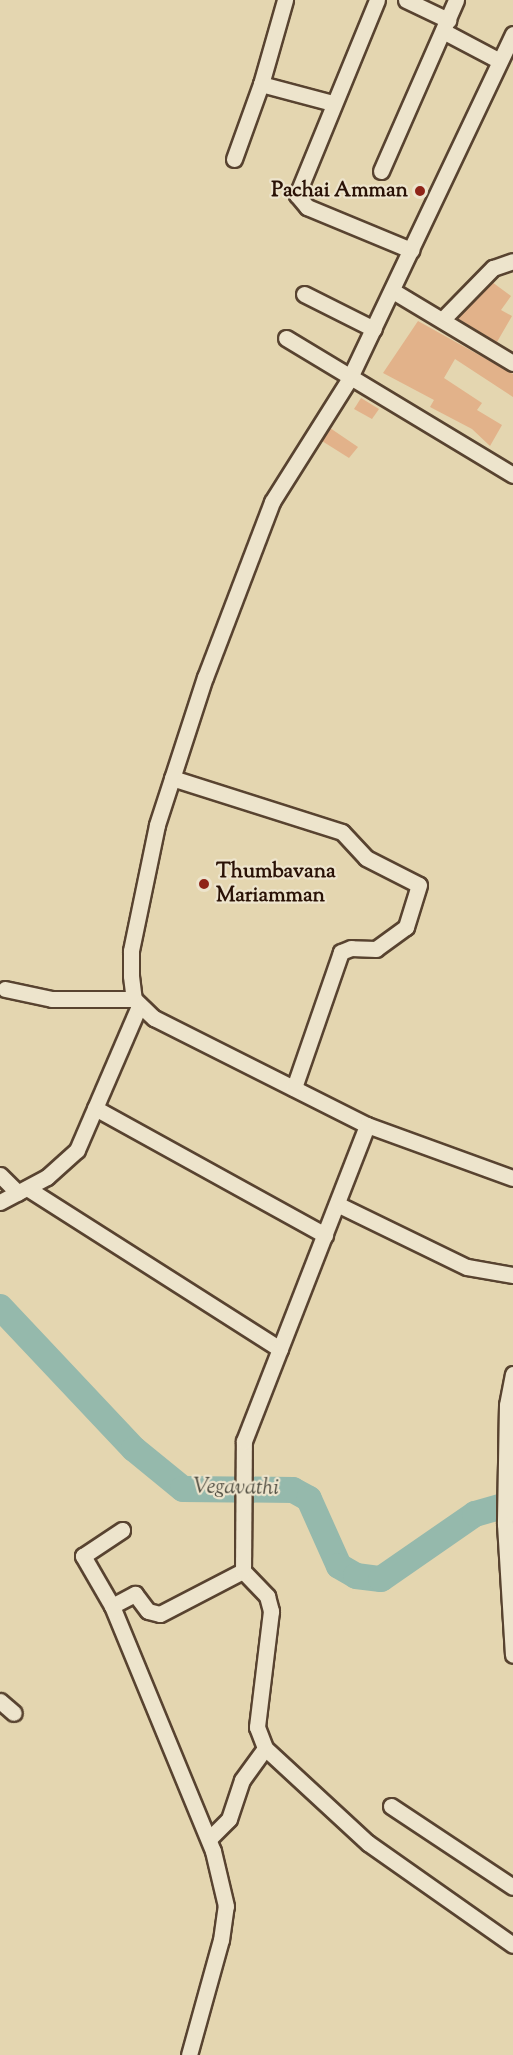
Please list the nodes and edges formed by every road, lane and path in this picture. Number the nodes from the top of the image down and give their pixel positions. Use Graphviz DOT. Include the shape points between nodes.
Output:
graph roads {
  1 [pos="376,0"];
  2 [pos="406,0"];
  3 [pos="456,0"];
  4 [pos="283,1"];
  5 [pos="446,25"];
  6 [pos="513,34"];
  7 [pos="500,61"];
  8 [pos="261,84"];
  9 [pos="333,103"];
  10 [pos="234,159"];
  11 [pos="381,171"];
  12 [pos="411,250"];
  13 [pos="513,261"];
  14 [pos="393,291"];
  15 [pos="304,294"];
  16 [pos="442,320"];
  17 [pos="374,329"];
  18 [pos="286,338"];
  19 [pos="513,363"];
  20 [pos="350,378"];
  21 [pos="513,475"];
  22 [pos="172,778"];
  23 [pos="5,989"];
  24 [pos="136,1002"];
  25 [pos="294,1088"];
  26 [pos="95,1108"];
  27 [pos="367,1125"];
  28 [pos="0,1175"];
  29 [pos="513,1178"];
  30 [pos="23,1190"];
  31 [pos="0,1202"];
  32 [pos="337,1204"];
  33 [pos="325,1235"];
  34 [pos="513,1275"];
  35 [pos="280,1349"];
  36 [pos="513,1374"];
  37 [pos="122,1530"];
  38 [pos="243,1571"];
  39 [pos="112,1606"];
  40 [pos="513,1656"];
  41 [pos="0,1701"];
  42 [pos="15,1713"];
  43 [pos="265,1748"];
  44 [pos="391,1806"];
  45 [pos="209,1839"];
  46 [pos="513,1887"];
  47 [pos="513,1944"];
  48 [pos="189,2055"];
  1 -- 9 [label="street"];
  2 -- 5 [label="street"];
  3 -- 5 [label="street"];
  4 -- 8 [label="street"];
  5 -- 7 [label="street"];
  5 -- 11 [label="street"];
  6 -- 7 [label="street"];
  7 -- 12 [label="street"];
  8 -- 9 [label="street"];
  8 -- 10 [label="street"];
  9 -- 12 [label="street" via="299,188 299,201"];
  12 -- 14 [label="street"];
  13 -- 16 [label="street" via="493,268"];
  14 -- 16 [label="street"];
  14 -- 17 [label="street"];
  15 -- 17 [label="street"];
  16 -- 19 [label="street"];
  17 -- 20 [label="street"];
  18 -- 20 [label="street"];
  20 -- 21 [label="street"];
  20 -- 22 [label="street" via="283,482 205,677"];
  22 -- 24 [label="street" via="131,951"];
  22 -- 25 [label="street" via="342,832 366,858 419,885 406,927 376,949 351,948 341,952"];
  23 -- 24 [label="street" via="52,999"];
  24 -- 25 [label="street" via="154,1018"];
  24 -- 26 [label="street"];
  25 -- 27 [label="street"];
  26 -- 30 [label="street" via="77,1150 47,1177"];
  26 -- 33 [label="street"];
  27 -- 29 [label="street"];
  27 -- 32 [label="street"];
  28 -- 30 [label="street"];
  30 -- 31 [label="street"];
  30 -- 35 [label="street"];
  32 -- 33 [label="street"];
  32 -- 34 [label="street" via="466,1267"];
  33 -- 35 [label="street"];
  35 -- 38 [label="street" via="248,1427 242,1470"];
  36 -- 40 [label="street" via="507,1406 505,1524"];
  37 -- 39 [label="street" via="83,1556"];
  38 -- 39 [label="street" via="160,1614 148,1611 135,1594"];
  38 -- 43 [label="street" via="267,1596 271,1611 257,1727"];
  39 -- 45 [label="street"];
  41 -- 42 [label="street"];
  43 -- 45 [label="street" via="242,1780 229,1820"];
  43 -- 47 [label="street" via="368,1843"];
  44 -- 46 [label="street"];
  45 -- 48 [label="street" via="226,1906 221,1940"];
}
